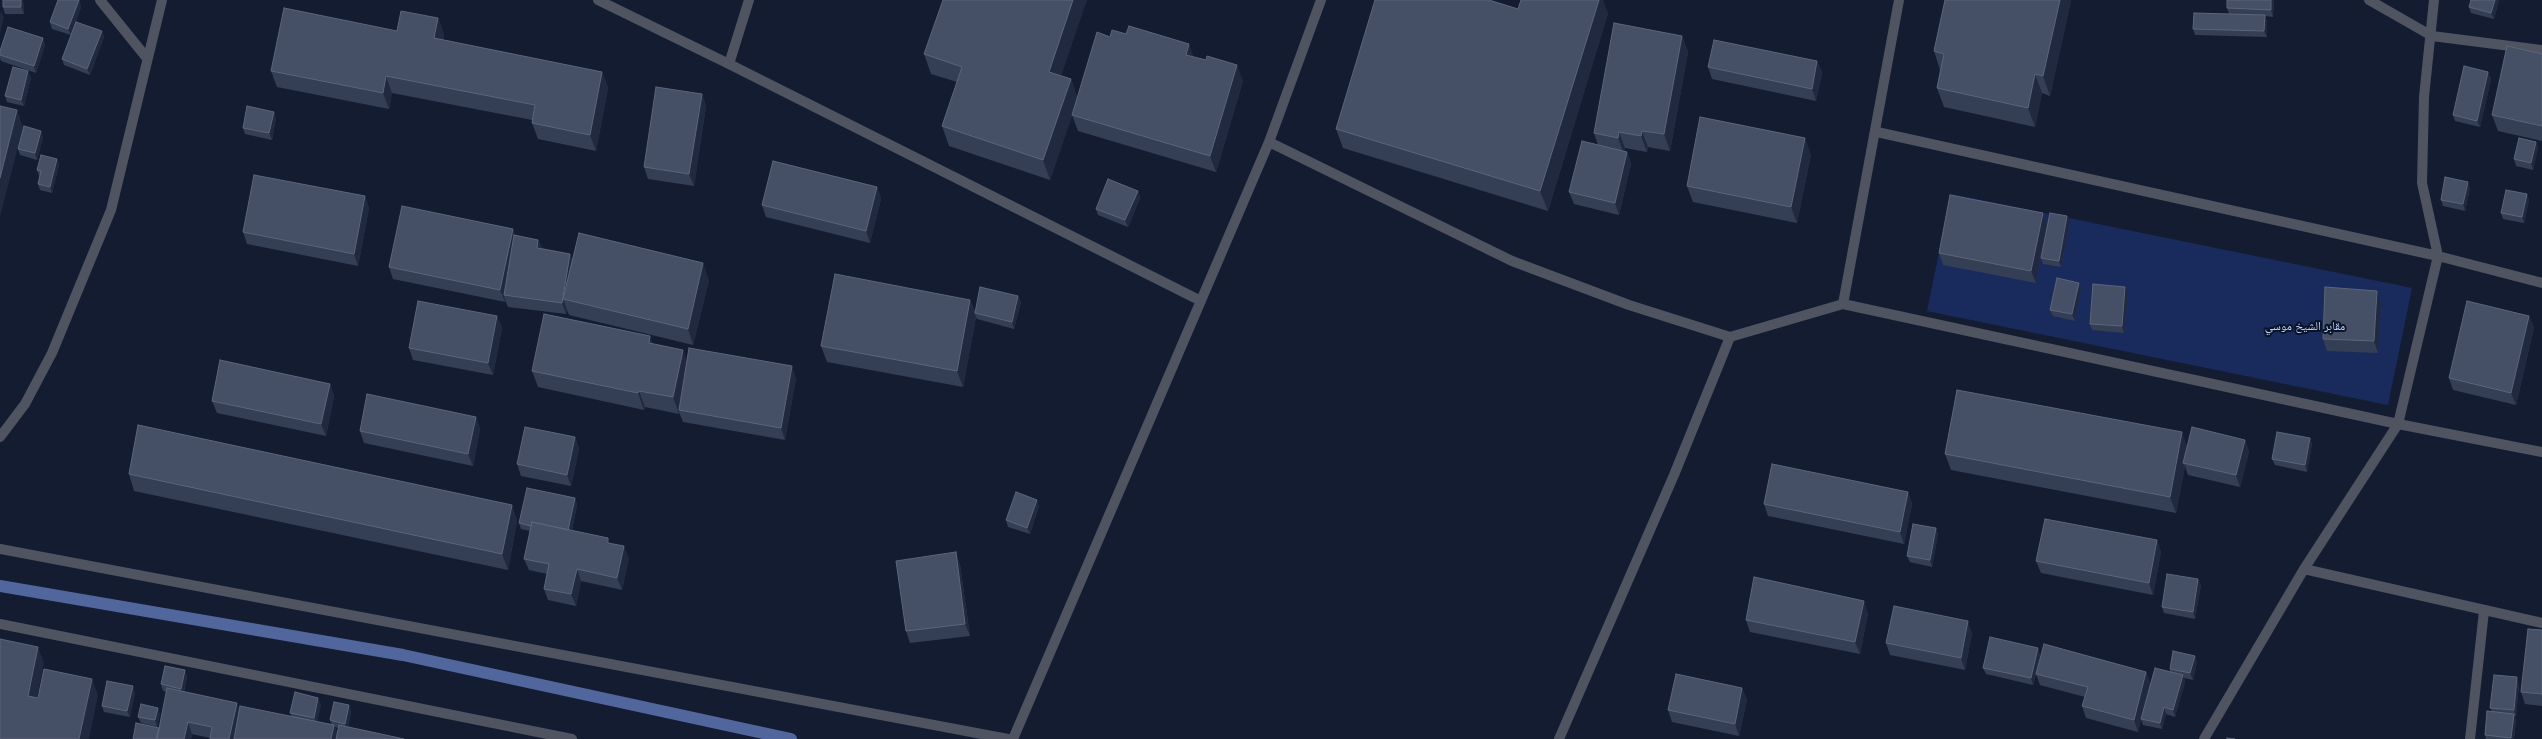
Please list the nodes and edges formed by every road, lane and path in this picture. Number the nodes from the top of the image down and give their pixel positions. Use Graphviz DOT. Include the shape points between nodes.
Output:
graph roads {
  1 [pos="100,0"];
  2 [pos="162,0"];
  3 [pos="598,0"];
  4 [pos="749,0"];
  5 [pos="1321,0"];
  6 [pos="1899,0"];
  7 [pos="2369,0"];
  8 [pos="2434,0"];
  9 [pos="2432,36"];
  10 [pos="2542,50"];
  11 [pos="146,58"];
  12 [pos="729,64"];
  13 [pos="1877,132"];
  14 [pos="1269,142"];
  15 [pos="2438,256"];
  16 [pos="2542,283"];
  17 [pos="1201,301"];
  18 [pos="1843,304"];
  19 [pos="1730,337"];
  20 [pos="2398,424"];
  21 [pos="0,437"];
  22 [pos="2542,452"];
  23 [pos="0,549"];
  24 [pos="2304,569"];
  25 [pos="2484,611"];
  26 [pos="2542,623"];
  27 [pos="0,624"];
  28 [pos="572,739"];
  29 [pos="1008,739"];
  30 [pos="1013,739"];
  31 [pos="1560,739"];
  32 [pos="2204,739"];
  33 [pos="2470,739"];
  1 -- 11 [label="street"];
  2 -- 11 [label="street"];
  3 -- 12 [label="street"];
  4 -- 12 [label="street"];
  5 -- 14 [label="street"];
  6 -- 13 [label="street"];
  7 -- 9 [label="street"];
  8 -- 9 [label="street"];
  9 -- 10 [label="street"];
  9 -- 15 [label="street" via="2424,97 2422,183"];
  11 -- 21 [label="street" via="112,210 52,353 25,404"];
  12 -- 17 [label="street"];
  13 -- 15 [label="street"];
  13 -- 18 [label="street"];
  14 -- 17 [label="street"];
  14 -- 19 [label="street" via="1512,261 1629,305"];
  15 -- 16 [label="street"];
  15 -- 20 [label="street"];
  17 -- 30 [label="street"];
  18 -- 19 [label="street"];
  18 -- 20 [label="street"];
  19 -- 31 [label="street" via="1674,475"];
  20 -- 22 [label="street"];
  20 -- 24 [label="street"];
  23 -- 29 [label="street"];
  24 -- 25 [label="street"];
  24 -- 32 [label="street"];
  25 -- 26 [label="street"];
  25 -- 33 [label="street"];
  27 -- 28 [label="street"];
}
